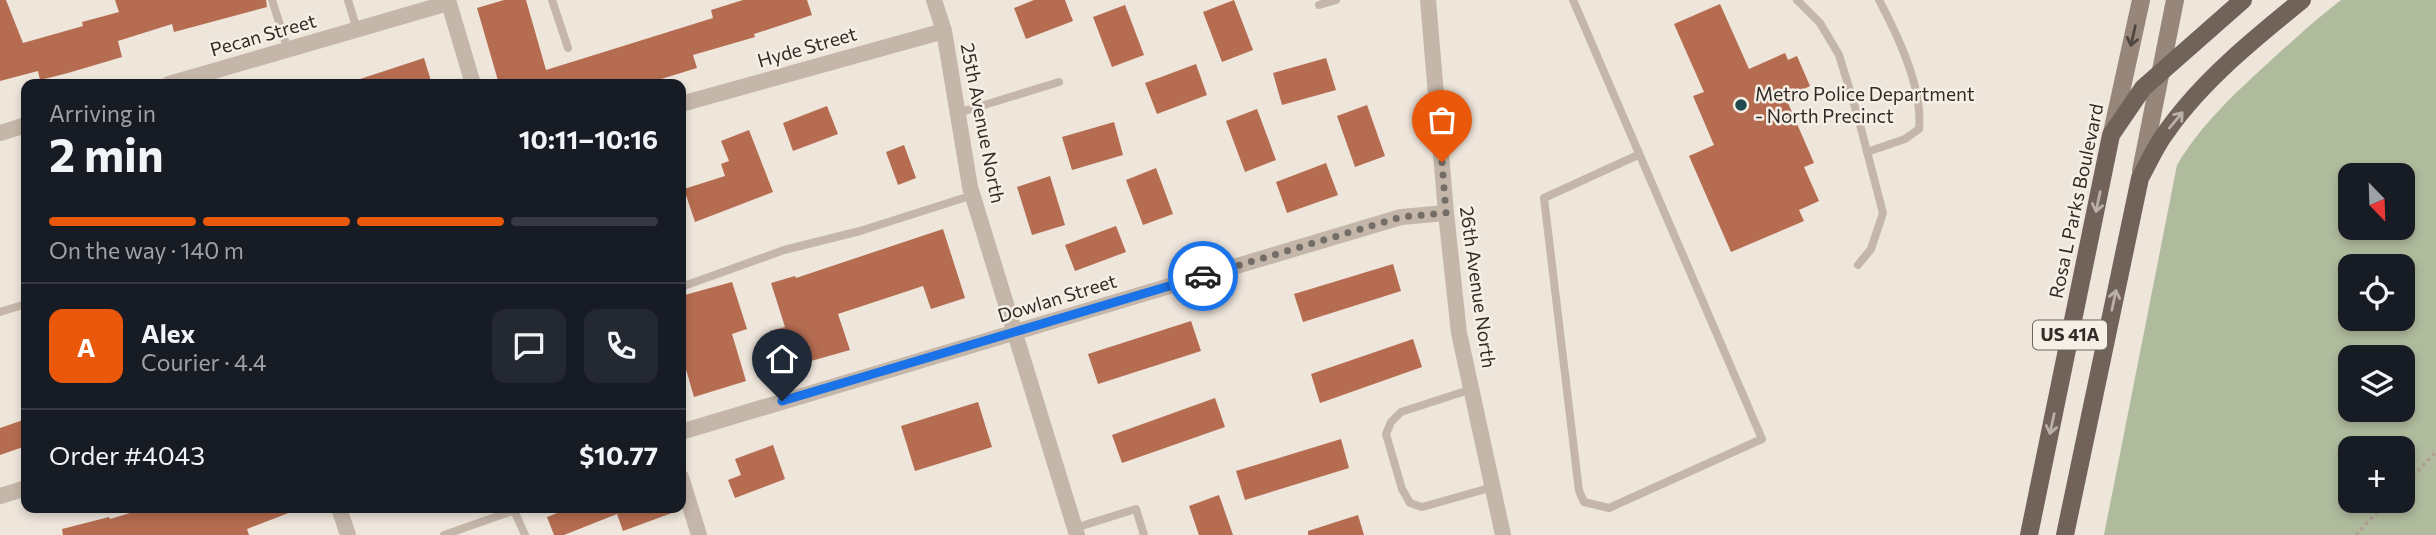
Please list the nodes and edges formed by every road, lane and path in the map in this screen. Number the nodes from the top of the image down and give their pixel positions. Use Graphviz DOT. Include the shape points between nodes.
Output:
graph roads {
  1 [pos="272,0"];
  2 [pos="348,0"];
  3 [pos="552,0"];
  4 [pos="934,0"];
  5 [pos="1336,0"];
  6 [pos="1428,0"];
  7 [pos="1573,0"];
  8 [pos="1797,0"];
  9 [pos="1879,0"];
  10 [pos="2141,0"];
  11 [pos="2175,0"];
  12 [pos="2243,0"];
  13 [pos="2302,0"];
  14 [pos="448,2"];
  15 [pos="1319,5"];
  16 [pos="357,30"];
  17 [pos="944,31"];
  18 [pos="568,48"];
  19 [pos="288,50"];
  20 [pos="2160,72"];
  21 [pos="186,79"];
  22 [pos="471,79"];
  23 [pos="1059,82"];
  24 [pos="686,103"];
  25 [pos="958,113"];
  26 [pos="21,127"];
  27 [pos="0,134"];
  28 [pos="2112,135"];
  29 [pos="1867,152"];
  30 [pos="1638,155"];
  31 [pos="2140,178"];
  32 [pos="973,195"];
  33 [pos="1446,213"];
  34 [pos="1858,265"];
  35 [pos="686,285"];
  36 [pos="21,306"];
  37 [pos="0,312"];
  38 [pos="1014,332"];
  39 [pos="1472,389"];
  40 [pos="686,430"];
  41 [pos="2436,452"];
  42 [pos="2415,474"];
  43 [pos="1493,487"];
  44 [pos="21,490"];
  45 [pos="686,493"];
  46 [pos="0,496"];
  47 [pos="341,513"];
  48 [pos="506,513"];
  49 [pos="518,513"];
  50 [pos="2376,513"];
  51 [pos="1076,532"];
  52 [pos="348,535"];
  53 [pos="444,535"];
  54 [pos="525,535"];
  55 [pos="699,535"];
  56 [pos="1144,535"];
  57 [pos="1503,535"];
  58 [pos="2029,535"];
  59 [pos="2064,535"];
  60 [pos="2356,535"];
  1 -- 19 [label="lane"];
  2 -- 16 [label="lane"];
  3 -- 18 [label="lane"];
  4 -- 17 [label="street, 25th Avenue North"];
  5 -- 15 [label="lane"];
  6 -- 33 [label="street, 26th Avenue North"];
  7 -- 30 [label="lane"];
  8 -- 29 [label="lane" via="1820,23 1839,55"];
  9 -- 29 [label="lane" via="1907,61 1921,112 1919,129"];
  10 -- 28 [label="main road, Rosa L Parks Boulevard, one-way"];
  11 -- 20 [label="main road"];
  12 -- 20 [label="main road, US 41A"];
  31 -- 13 [label="main road, US 41A, one-way" via="2166,132 2190,103"];
  14 -- 16 [label="street, Pecan Street"];
  14 -- 22 [label="street"];
  16 -- 19 [label="street, Pecan Street"];
  17 -- 24 [label="street, Hyde Street"];
  17 -- 25 [label="street, 25th Avenue North"];
  19 -- 21 [label="street, Pecan Street"];
  20 -- 28 [label="main road, US 41A" via="2143,88"];
  20 -- 31 [label="main road"];
  23 -- 25 [label="lane"];
  25 -- 32 [label="street, 25th Avenue North"];
  26 -- 27 [label="street"];
  28 -- 58 [label="main road, Rosa L Parks Boulevard / US 41A, one-way"];
  29 -- 34 [label="lane" via="1882,213 1871,249"];
  30 -- 30 [label="lane" via="1762,439 1609,508 1584,502 1579,491 1545,198"];
  59 -- 31 [label="main road, US 41A, one-way"];
  32 -- 35 [label="lane" via="784,250"];
  32 -- 38 [label="street, 25th Avenue North"];
  33 -- 38 [label="street, Dowlan Street" via="1401,217"];
  33 -- 39 [label="street, 26th Avenue North" via="1459,333"];
  36 -- 37 [label="lane"];
  38 -- 40 [label="street, Dowlan Street"];
  38 -- 51 [label="street, 25th Avenue North"];
  39 -- 43 [label="street, 26th Avenue North"];
  39 -- 43 [label="lane" via="1401,412 1386,434 1410,503 1422,507"];
  41 -- 42 [label="path"];
  43 -- 57 [label="street, 26th Avenue North"];
  44 -- 46 [label="street"];
  45 -- 55 [label="street"];
  47 -- 52 [label="street"];
  48 -- 53 [label="lane"];
  49 -- 54 [label="lane"];
  50 -- 60 [label="path"];
  51 -- 56 [label="lane" via="1136,509"];
}
